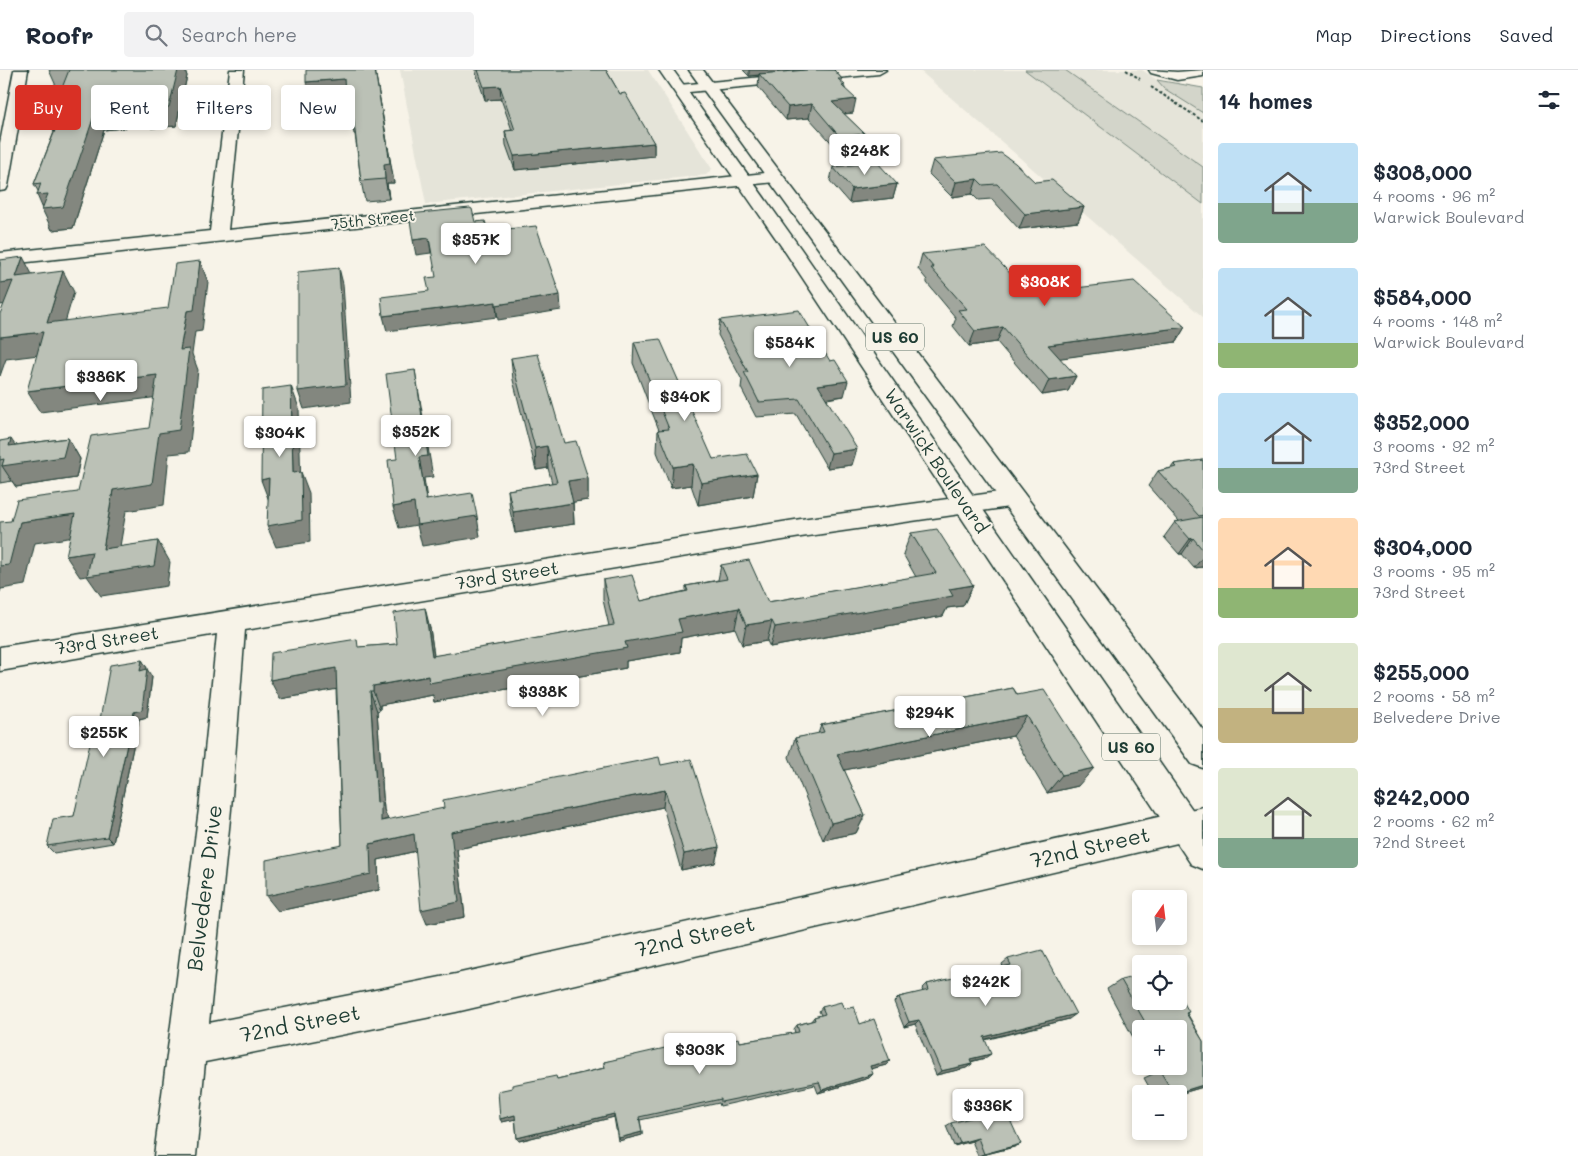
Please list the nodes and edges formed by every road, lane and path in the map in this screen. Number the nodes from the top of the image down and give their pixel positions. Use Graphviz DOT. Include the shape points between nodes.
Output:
graph roads {
  1 [pos="21,70"];
  2 [pos="237,70"];
  3 [pos="666,70"];
  4 [pos="696,70"];
  5 [pos="879,70"];
  6 [pos="1126,70"];
  7 [pos="1156,70"];
  8 [pos="1203,72"];
  9 [pos="1141,80"];
  10 [pos="707,86"];
  11 [pos="1149,86"];
  12 [pos="679,89"];
  13 [pos="1203,122"];
  14 [pos="775,177"];
  15 [pos="744,180"];
  16 [pos="0,186"];
  17 [pos="218,236"];
  18 [pos="0,259"];
  19 [pos="1014,498"];
  20 [pos="966,504"];
  21 [pos="232,621"];
  22 [pos="0,659"];
  23 [pos="1203,754"];
  24 [pos="1197,834"];
  25 [pos="186,1047"];
  26 [pos="175,1156"];
  1 -- 16 [label="street"];
  2 -- 17 [label="street"];
  3 -- 12 [label="street, Warwick Boulevard / US 60"];
  4 -- 10 [label="street, Warwick Boulevard / US 60"];
  5 -- 10 [label="street"];
  6 -- 9 [label="path"];
  7 -- 8 [label="street" via="1177,76"];
  10 -- 12 [label="street"];
  10 -- 14 [label="street, Warwick Boulevard / US 60"];
  11 -- 13 [label="path"];
  12 -- 15 [label="street, Warwick Boulevard / US 60"];
  14 -- 15 [label="street, 75th Street"];
  14 -- 19 [label="street, Warwick Boulevard / US 60"];
  15 -- 17 [label="street, 75th Street"];
  15 -- 20 [label="street, Warwick Boulevard / US 60"];
  17 -- 18 [label="street, 75th Street"];
  19 -- 20 [label="street, 73rd Street"];
  19 -- 23 [label="street, Warwick Boulevard / US 60"];
  20 -- 21 [label="street, 73rd Street"];
  20 -- 24 [label="street, Warwick Boulevard / US 60"];
  21 -- 22 [label="street, 73rd Street"];
  21 -- 25 [label="street, Belvedere Drive"];
  24 -- 25 [label="street, 72nd Street" via="801,912 456,993"];
  25 -- 26 [label="street, Belvedere Drive"];
}
